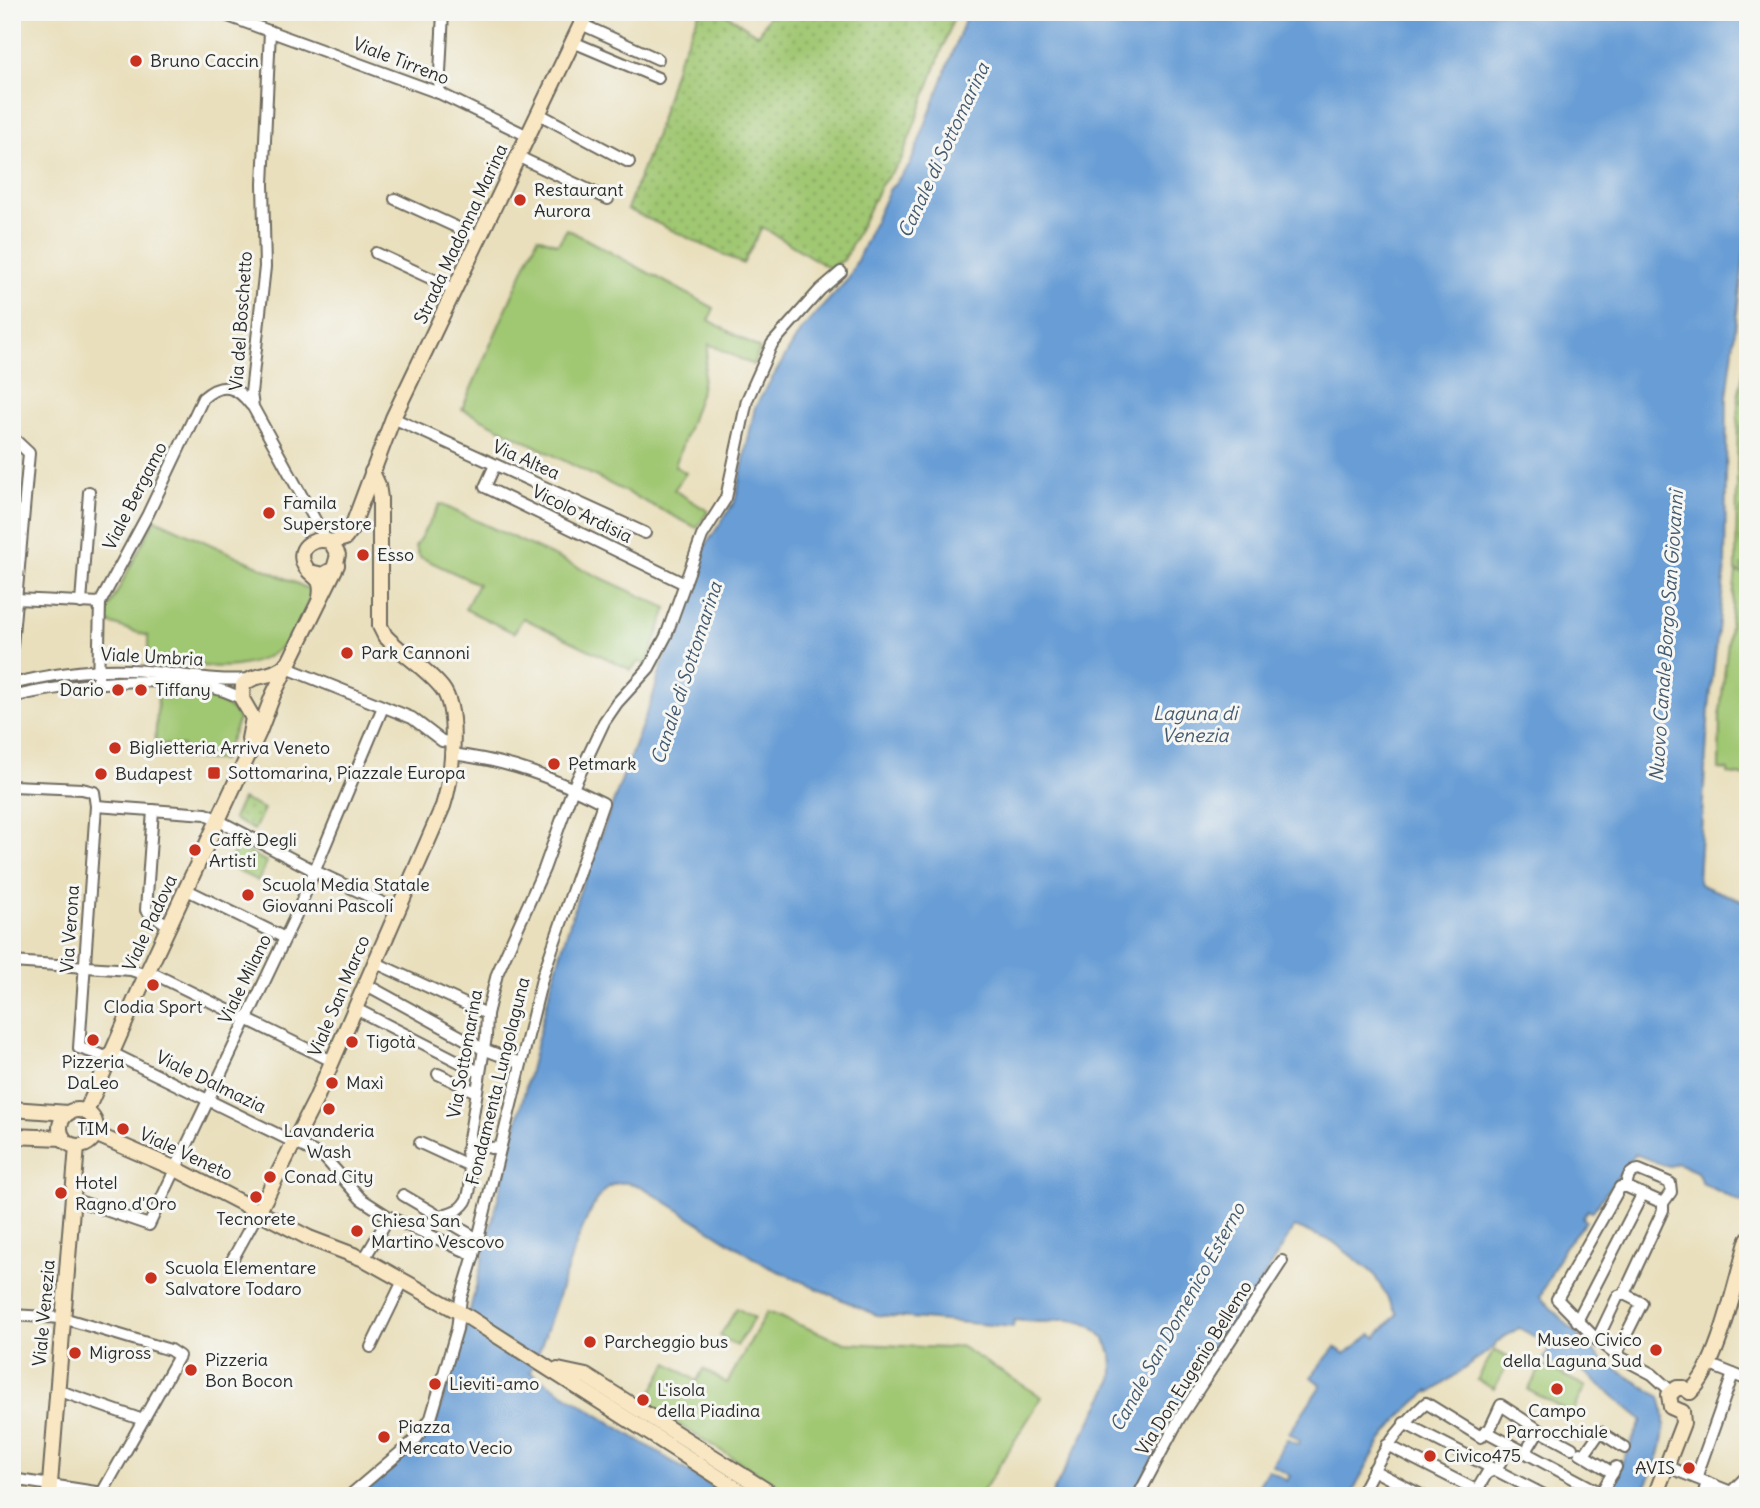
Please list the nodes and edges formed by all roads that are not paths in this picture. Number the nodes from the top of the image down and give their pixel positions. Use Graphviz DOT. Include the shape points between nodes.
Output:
graph roads {
  1 [pos="217,12"];
  2 [pos="443,12"];
  3 [pos="584,18"];
  4 [pos="270,31"];
  5 [pos="573,42"];
  6 [pos="658,59"];
  7 [pos="658,78"];
  8 [pos="439,93"];
  9 [pos="539,114"];
  10 [pos="528,136"];
  11 [pos="519,157"];
  12 [pos="629,163"];
  13 [pos="395,198"];
  14 [pos="608,200"];
  15 [pos="480,238"];
  16 [pos="376,253"];
  17 [pos="841,272"];
  18 [pos="456,290"];
  19 [pos="253,407"];
  20 [pos="393,418"];
  21 [pos="12,437"];
  22 [pos="495,465"];
  23 [pos="372,472"];
  24 [pos="89,492"];
  25 [pos="313,515"];
  26 [pos="645,533"];
  27 [pos="328,541"];
  28 [pos="308,544"];
  29 [pos="337,565"];
  30 [pos="310,572"];
  31 [pos="685,584"];
  32 [pos="16,599"];
  33 [pos="81,603"];
  34 [pos="100,603"];
  35 [pos="319,603"];
  36 [pos="12,646"];
  37 [pos="289,664"];
  38 [pos="97,671"];
  39 [pos="256,678"];
  40 [pos="12,684"];
  41 [pos="98,684"];
  42 [pos="12,697"];
  43 [pos="272,700"];
  44 [pos="245,703"];
  45 [pos="383,707"];
  46 [pos="451,748"];
  47 [pos="250,752"];
  48 [pos="12,786"];
  49 [pos="573,788"];
  50 [pos="96,806"];
  51 [pos="153,810"];
  52 [pos="213,817"];
  53 [pos="315,871"];
  54 [pos="187,890"];
  55 [pos="396,909"];
  56 [pos="169,926"];
  57 [pos="285,938"];
  58 [pos="12,962"];
  59 [pos="374,962"];
  60 [pos="84,967"];
  61 [pos="147,973"];
  62 [pos="365,984"];
  63 [pos="354,1008"];
  64 [pos="487,1014"];
  65 [pos="246,1018"];
  66 [pos="484,1049"];
  67 [pos="111,1056"];
  68 [pos="332,1061"];
  69 [pos="520,1063"];
  70 [pos="479,1072"];
  71 [pos="438,1074"];
  72 [pos="476,1092"];
  73 [pos="207,1100"];
  74 [pos="12,1109"];
  75 [pos="86,1112"];
  76 [pos="68,1113"];
  77 [pos="95,1134"];
  78 [pos="12,1136"];
  79 [pos="63,1138"];
  80 [pos="468,1141"];
  81 [pos="296,1142"];
  82 [pos="420,1143"];
  83 [pos="77,1146"];
  84 [pos="499,1147"];
  85 [pos="470,1166"];
  86 [pos="176,1169"];
  87 [pos="1627,1187"];
  88 [pos="403,1195"];
  89 [pos="1642,1195"];
  90 [pos="73,1199"];
  91 [pos="1663,1203"];
  92 [pos="259,1211"];
  93 [pos="438,1216"];
  94 [pos="389,1217"];
  95 [pos="425,1234"];
  96 [pos="478,1239"];
  97 [pos="1748,1239"];
  98 [pos="474,1255"];
  99 [pos="364,1259"];
  100 [pos="1282,1261"];
  101 [pos="231,1262"];
  102 [pos="403,1281"];
  103 [pos="1625,1294"];
  104 [pos="12,1315"];
  105 [pos="463,1315"];
  106 [pos="63,1318"];
  107 [pos="1577,1321"];
  108 [pos="1597,1340"];
  109 [pos="371,1347"];
  110 [pos="1616,1355"];
  111 [pos="542,1364"];
  112 [pos="1708,1364"];
  113 [pos="1733,1374"];
  114 [pos="1748,1380"];
  115 [pos="57,1390"];
  116 [pos="1672,1392"];
  117 [pos="1690,1392"];
  118 [pos="1682,1412"];
  119 [pos="143,1420"];
  120 [pos="1404,1423"];
  121 [pos="1539,1430"];
  122 [pos="1488,1433"];
  123 [pos="1387,1444"];
  124 [pos="1509,1445"];
  125 [pos="1625,1448"];
  126 [pos="1579,1452"];
  127 [pos="1525,1453"];
  128 [pos="1668,1466"];
  129 [pos="1496,1469"];
  130 [pos="1373,1470"];
  131 [pos="12,1479"];
  132 [pos="1702,1480"];
  133 [pos="1748,1480"];
  134 [pos="49,1489"];
  135 [pos="1482,1493"];
  136 [pos="1656,1495"];
  137 [pos="349,1496"];
  138 [pos="748,1496"];
  139 [pos="775,1496"];
  140 [pos="1138,1496"];
  141 [pos="1360,1496"];
  142 [pos="1423,1496"];
  143 [pos="1546,1496"];
  144 [pos="1703,1496"];
  1 -- 4 [label="street, Viale Tirreno"];
  2 -- 8 [label="street"];
  3 -- 5 [label="street, Strada Madonna Marina"];
  3 -- 6 [label="street"];
  4 -- 8 [label="street, Viale Tirreno"];
  4 -- 19 [label="street, Via del Boschetto" via="262,184 265,267 251,387"];
  5 -- 7 [label="street"];
  5 -- 9 [label="street, Strada Madonna Marina"];
  8 -- 10 [label="street, Viale Tirreno"];
  9 -- 10 [label="street, Strada Madonna Marina"];
  9 -- 12 [label="street"];
  10 -- 11 [label="street, Strada Madonna Marina"];
  11 -- 14 [label="street"];
  11 -- 15 [label="street, Strada Madonna Marina"];
  13 -- 15 [label="street"];
  15 -- 18 [label="street, Strada Madonna Marina"];
  16 -- 18 [label="street"];
  17 -- 31 [label="street, Via Sottomarina" via="772,344 747,400 726,498 702,536"];
  18 -- 20 [label="street, Strada Madonna Marina"];
  19 -- 25 [label="street, Via del Boschetto"];
  19 -- 34 [label="street, Viale Bergamo" via="242,393 228,388 212,390 203,398"];
  20 -- 22 [label="street, Via Altea"];
  20 -- 23 [label="street, Strada Madonna Marina"];
  21 -- 32 [label="street" via="29,453"];
  22 -- 26 [label="street, Via Altea"];
  22 -- 31 [label="street, Vicolo Ardisia" via="485,487"];
  23 -- 27 [label="street" via="351,530 345,538"];
  23 -- 46 [label="street, Viale San Marco" via="380,498 380,626 388,640 446,695"];
  24 -- 33 [label="street"];
  25 -- 27 [label="street, Via del Boschetto"];
  25 -- 28 [label="street"];
  27 -- 28 [label="street"];
  27 -- 29 [label="street" via="338,555"];
  28 -- 30 [label="street" via="303,561"];
  29 -- 30 [label="street" via="323,575"];
  29 -- 35 [label="street, Viale Padova"];
  30 -- 35 [label="street" via="321,584"];
  31 -- 49 [label="street, Via Sottomarina" via="649,668 604,722"];
  32 -- 33 [label="street"];
  32 -- 36 [label="street"];
  33 -- 34 [label="street"];
  34 -- 38 [label="street, Viale Bergamo"];
  35 -- 37 [label="street, Viale Padova"];
  37 -- 39 [label="street"];
  37 -- 43 [label="street, Viale Padova"];
  37 -- 45 [label="street"];
  38 -- 39 [label="street, Viale Umbria"];
  38 -- 40 [label="street, Viale Umbria" via="47,675"];
  38 -- 41 [label="street, Viale Bergamo"];
  39 -- 43 [label="street" via="272,687"];
  39 -- 44 [label="street" via="242,690"];
  41 -- 42 [label="street, Viale Umbria"];
  41 -- 44 [label="street, Viale Umbria" via="168,682 216,688"];
  43 -- 44 [label="street" via="257,710"];
  43 -- 47 [label="street, Viale Padova"];
  44 -- 47 [label="street, Viale Padova" via="253,718"];
  45 -- 46 [label="street" via="412,718"];
  45 -- 53 [label="street, Viale Milano"];
  46 -- 49 [label="street, Fondamenta Lungolaguna" via="531,770"];
  46 -- 55 [label="street, Viale San Marco" via="443,806"];
  47 -- 52 [label="street, Viale Padova"];
  48 -- 50 [label="street" via="82,789 94,792"];
  49 -- 64 [label="street, Via Sottomarina" via="544,869 497,974"];
  49 -- 69 [label="street, Fondamenta Lungolaguna" via="603,803 543,975"];
  50 -- 51 [label="street"];
  50 -- 60 [label="street, Via Verona"];
  51 -- 52 [label="street"];
  51 -- 56 [label="street" via="146,910"];
  52 -- 53 [label="street"];
  52 -- 54 [label="street, Viale Padova"];
  53 -- 55 [label="street"];
  53 -- 57 [label="street, Viale Milano"];
  54 -- 56 [label="street, Viale Padova"];
  54 -- 57 [label="street"];
  55 -- 59 [label="street, Viale San Marco"];
  56 -- 61 [label="street, Viale Padova"];
  57 -- 65 [label="street, Viale Milano"];
  58 -- 60 [label="street"];
  59 -- 62 [label="street, Viale San Marco"];
  59 -- 64 [label="street"];
  60 -- 61 [label="street"];
  60 -- 67 [label="street, Via Verona" via="79,1048"];
  61 -- 65 [label="street"];
  61 -- 67 [label="street, Viale Padova"];
  62 -- 63 [label="street, Viale San Marco"];
  62 -- 66 [label="street"];
  63 -- 68 [label="street, Viale San Marco"];
  63 -- 70 [label="street"];
  64 -- 66 [label="street, Via Sottomarina"];
  65 -- 68 [label="street"];
  65 -- 73 [label="street, Viale Milano"];
  66 -- 69 [label="street"];
  66 -- 70 [label="street, Via Sottomarina"];
  67 -- 73 [label="street, Viale Dalmazia"];
  67 -- 75 [label="street, Viale Padova"];
  68 -- 81 [label="street, Viale San Marco"];
  69 -- 84 [label="street, Fondamenta Lungolaguna"];
  70 -- 72 [label="street, Via Sottomarina"];
  71 -- 72 [label="street"];
  72 -- 80 [label="street, Via Sottomarina"];
  73 -- 81 [label="street, Viale Dalmazia"];
  73 -- 86 [label="street, Viale Milano"];
  74 -- 76 [label="street"];
  75 -- 76 [label="street"];
  75 -- 77 [label="street" via="95,1121"];
  76 -- 79 [label="street" via="60,1125"];
  77 -- 83 [label="street" via="88,1143"];
  77 -- 86 [label="street, Viale Veneto"];
  78 -- 79 [label="street"];
  79 -- 83 [label="street"];
  80 -- 84 [label="street"];
  80 -- 85 [label="street, Via Sottomarina"];
  81 -- 92 [label="street, Viale San Marco"];
  81 -- 94 [label="street, Viale Dalmazia" via="324,1157 361,1199"];
  82 -- 85 [label="street"];
  83 -- 90 [label="street, Viale Venezia"];
  84 -- 96 [label="street, Fondamenta Lungolaguna"];
  85 -- 93 [label="street, Via Sottomarina" via="463,1205"];
  86 -- 90 [label="street, Viale Milano" via="149,1225"];
  86 -- 92 [label="street, Viale Veneto"];
  87 -- 89 [label="street"];
  87 -- 91 [label="street" via="1628,1177 1636,1170 1667,1181 1671,1192"];
  87 -- 107 [label="street" via="1620,1187 1558,1299"];
  88 -- 93 [label="street"];
  89 -- 91 [label="street"];
  89 -- 107 [label="street"];
  90 -- 106 [label="street, Viale Venezia"];
  91 -- 103 [label="street"];
  92 -- 99 [label="street, Viale Veneto" via="309,1238"];
  92 -- 101 [label="street, Viale San Marco"];
  93 -- 95 [label="street, Via Sottomarina"];
  93 -- 96 [label="street"];
  94 -- 95 [label="street, Viale Dalmazia"];
  94 -- 99 [label="street"];
  95 -- 98 [label="street, Viale Dalmazia"];
  96 -- 98 [label="street, Fondamenta Lungolaguna"];
  97 -- 112 [label="street"];
  98 -- 105 [label="street, Fondamenta Lungolaguna"];
  99 -- 102 [label="street, Viale Veneto"];
  100 -- 140 [label="street, Via Don Eugenio Bellemo" via="1179,1419"];
  102 -- 105 [label="street, Viale Veneto"];
  102 -- 109 [label="street"];
  103 -- 108 [label="street" via="1618,1296"];
  103 -- 110 [label="street" via="1642,1303"];
  104 -- 106 [label="street"];
  105 -- 111 [label="street, Viale Veneto"];
  105 -- 137 [label="street, Fondamenta Lungolaguna" via="431,1418 416,1439"];
  106 -- 115 [label="street, Viale Venezia"];
  106 -- 119 [label="street" via="179,1356"];
  107 -- 108 [label="street"];
  108 -- 110 [label="street"];
  110 -- 116 [label="street" via="1652,1374"];
  111 -- 138 [label="street, Viale Veneto"];
  111 -- 139 [label="street" via="586,1376"];
  112 -- 113 [label="street"];
  112 -- 117 [label="street"];
  113 -- 114 [label="street"];
  113 -- 132 [label="street"];
  115 -- 119 [label="street"];
  115 -- 134 [label="street, Viale Venezia"];
  116 -- 117 [label="street" via="1681,1388"];
  116 -- 118 [label="street" via="1669,1403"];
  117 -- 118 [label="street" via="1692,1402"];
  118 -- 128 [label="street" via="1683,1423"];
  119 -- 134 [label="street" via="102,1493"];
  120 -- 122 [label="street" via="1426,1403 1481,1437"];
  120 -- 123 [label="street"];
  120 -- 129 [label="street"];
  121 -- 122 [label="street" via="1501,1405"];
  121 -- 126 [label="street"];
  121 -- 127 [label="street"];
  122 -- 124 [label="street"];
  123 -- 130 [label="street"];
  123 -- 135 [label="street"];
  124 -- 127 [label="street"];
  124 -- 129 [label="street"];
  125 -- 126 [label="street" via="1600,1432"];
  126 -- 127 [label="street" via="1614,1470 1601,1493"];
  128 -- 132 [label="street"];
  128 -- 136 [label="street"];
  129 -- 135 [label="street" via="1487,1473"];
  129 -- 143 [label="street"];
  130 -- 141 [label="street"];
  130 -- 142 [label="street"];
  131 -- 134 [label="street"];
  132 -- 133 [label="street" via="1731,1492"];
  132 -- 144 [label="street"];
}
